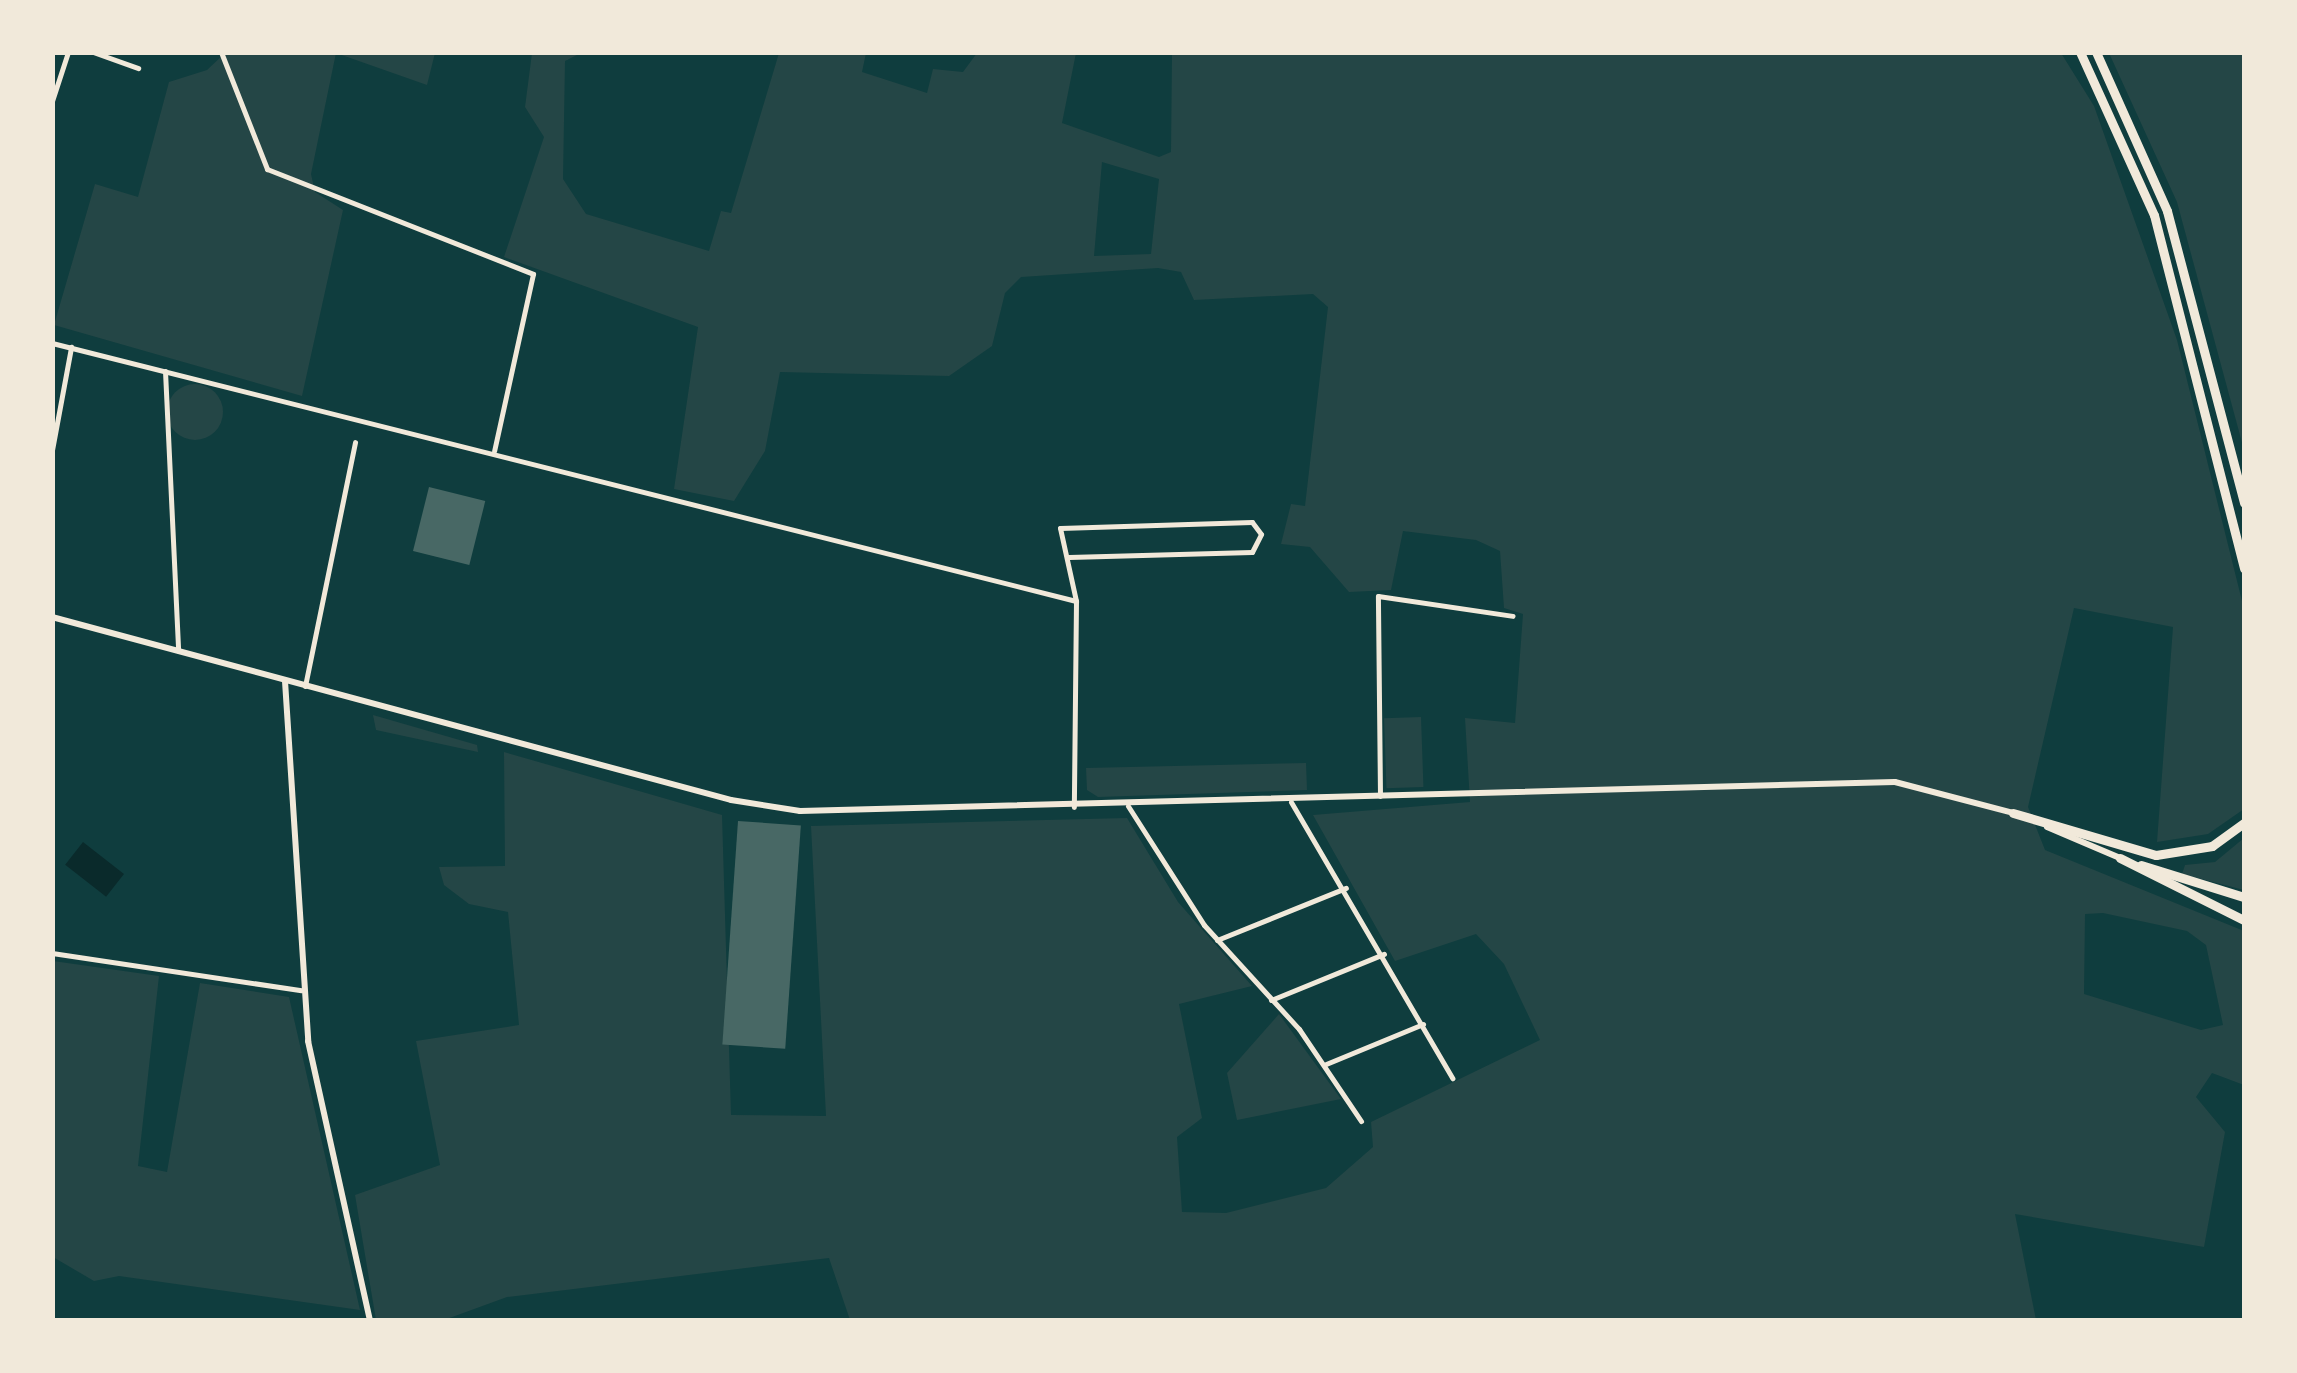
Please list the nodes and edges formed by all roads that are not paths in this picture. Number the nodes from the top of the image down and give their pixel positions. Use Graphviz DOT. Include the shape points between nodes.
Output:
graph roads {
  1 [pos="68,52"];
  2 [pos="93,52"];
  3 [pos="221,52"];
  4 [pos="2080,52"];
  5 [pos="2096,52"];
  6 [pos="138,68"];
  7 [pos="52,101"];
  8 [pos="52,343"];
  9 [pos="70,347"];
  10 [pos="165,371"];
  11 [pos="355,442"];
  12 [pos="52,450"];
  13 [pos="494,452"];
  14 [pos="2244,503"];
  15 [pos="1068,556"];
  16 [pos="2244,569"];
  17 [pos="1076,601"];
  18 [pos="1512,616"];
  19 [pos="52,618"];
  20 [pos="178,652"];
  21 [pos="286,680"];
  22 [pos="305,686"];
  23 [pos="1380,797"];
  24 [pos="1291,802"];
  25 [pos="1128,806"];
  26 [pos="1074,807"];
  27 [pos="2013,812"];
  28 [pos="2244,823"];
  29 [pos="2120,858"];
  30 [pos="1346,888"];
  31 [pos="2244,897"];
  32 [pos="2244,920"];
  33 [pos="1216,940"];
  34 [pos="52,953"];
  35 [pos="1384,954"];
  36 [pos="301,990"];
  37 [pos="1271,1000"];
  38 [pos="1424,1024"];
  39 [pos="1326,1064"];
  40 [pos="1452,1078"];
  41 [pos="1362,1121"];
  42 [pos="370,1320"];
  1 -- 7 [label="street"];
  2 -- 6 [label="street"];
  3 -- 13 [label="street" via="266,169 533,274"];
  4 -- 16 [label="highway" via="2154,215"];
  5 -- 14 [label="highway" via="2167,211"];
  8 -- 9 [label="street"];
  9 -- 10 [label="street"];
  9 -- 12 [label="street"];
  10 -- 13 [label="street"];
  10 -- 20 [label="street"];
  11 -- 22 [label="street"];
  13 -- 17 [label="street"];
  15 -- 15 [label="street" via="1060,528 1252,522 1261,534 1252,552"];
  15 -- 17 [label="street"];
  17 -- 26 [label="street"];
  18 -- 23 [label="street" via="1378,596"];
  19 -- 20 [label="street"];
  20 -- 21 [label="street"];
  21 -- 22 [label="street"];
  21 -- 36 [label="street"];
  22 -- 26 [label="street" via="767,806 866,815"];
  23 -- 24 [label="street"];
  23 -- 27 [label="street" via="1895,782"];
  24 -- 25 [label="street"];
  24 -- 30 [label="street"];
  25 -- 26 [label="street"];
  25 -- 33 [label="street"];
  27 -- 28 [label="highway" via="2156,855 2212,846"];
  27 -- 29 [label="street"];
  29 -- 31 [label="highway"];
  29 -- 32 [label="highway"];
  30 -- 33 [label="street"];
  30 -- 35 [label="street"];
  33 -- 37 [label="street"];
  34 -- 36 [label="street"];
  35 -- 37 [label="street"];
  35 -- 38 [label="street"];
  36 -- 42 [label="street"];
  37 -- 39 [label="street"];
  38 -- 39 [label="street"];
  38 -- 40 [label="street"];
  39 -- 41 [label="street"];
}
